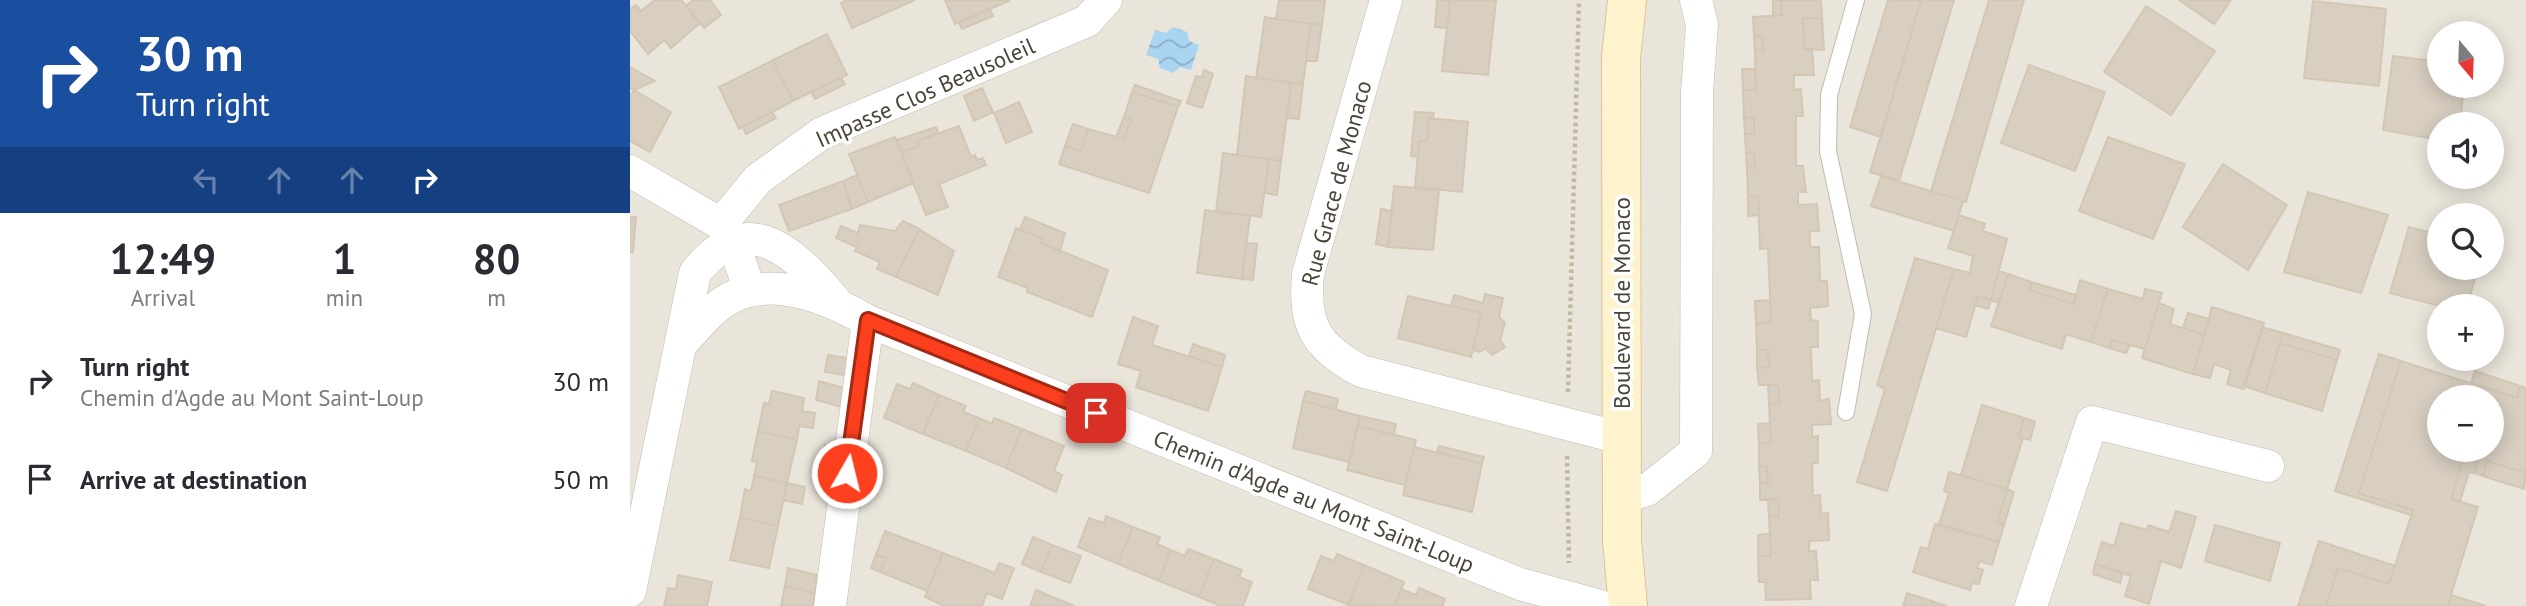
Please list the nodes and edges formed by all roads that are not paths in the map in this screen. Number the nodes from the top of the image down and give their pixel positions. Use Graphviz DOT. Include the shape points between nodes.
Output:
graph roads {
  1 [pos="1106,0"];
  2 [pos="1386,0"];
  3 [pos="1627,0"];
  4 [pos="1696,0"];
  5 [pos="1856,0"];
  6 [pos="630,171"];
  7 [pos="727,232"];
  8 [pos="750,290"];
  9 [pos="838,304"];
  10 [pos="868,320"];
  11 [pos="683,342"];
  12 [pos="1846,412"];
  13 [pos="1621,438"];
  14 [pos="2268,466"];
  15 [pos="1621,498"];
  16 [pos="630,591"];
  17 [pos="830,606"];
  18 [pos="1600,606"];
  19 [pos="1628,606"];
  20 [pos="2031,606"];
  1 -- 7 [label="street, Impasse Clos Beausoleil" via="1087,21 821,133 758,179"];
  2 -- 13 [label="street, Rue Grace de Monaco" via="1308,274 1305,304 1314,333 1334,357 1361,371"];
  3 -- 13 [label="main road, Boulevard de Monaco" via="1621,58"];
  4 -- 15 [label="street" via="1702,25 1697,92 1696,451 1647,490"];
  5 -- 12 [label="lane" via="1829,95 1828,140 1863,314"];
  6 -- 7 [label="street, Chemin d'Agde au Mont Saint-Loup"];
  7 -- 8 [label="street"];
  7 -- 9 [label="street, Chemin d'Agde au Mont Saint-Loup" via="756,238 783,251 808,268"];
  7 -- 11 [label="street, Impasse Clos Beausoleil" via="695,272"];
  8 -- 9 [label="street, Chemin d'Agde au Mont Saint-Loup" via="773,288"];
  8 -- 11 [label="street" via="712,312"];
  9 -- 10 [label="street, Chemin d'Agde au Mont Saint-Loup"];
  10 -- 17 [label="street"];
  10 -- 18 [label="street, Chemin d'Agde au Mont Saint-Loup" via="1520,584"];
  11 -- 16 [label="street, Impasse Clos Beausoleil"];
  13 -- 15 [label="main road, Boulevard de Monaco"];
  14 -- 20 [label="street" via="2092,422"];
  15 -- 19 [label="main road, Boulevard de Monaco"];
}
